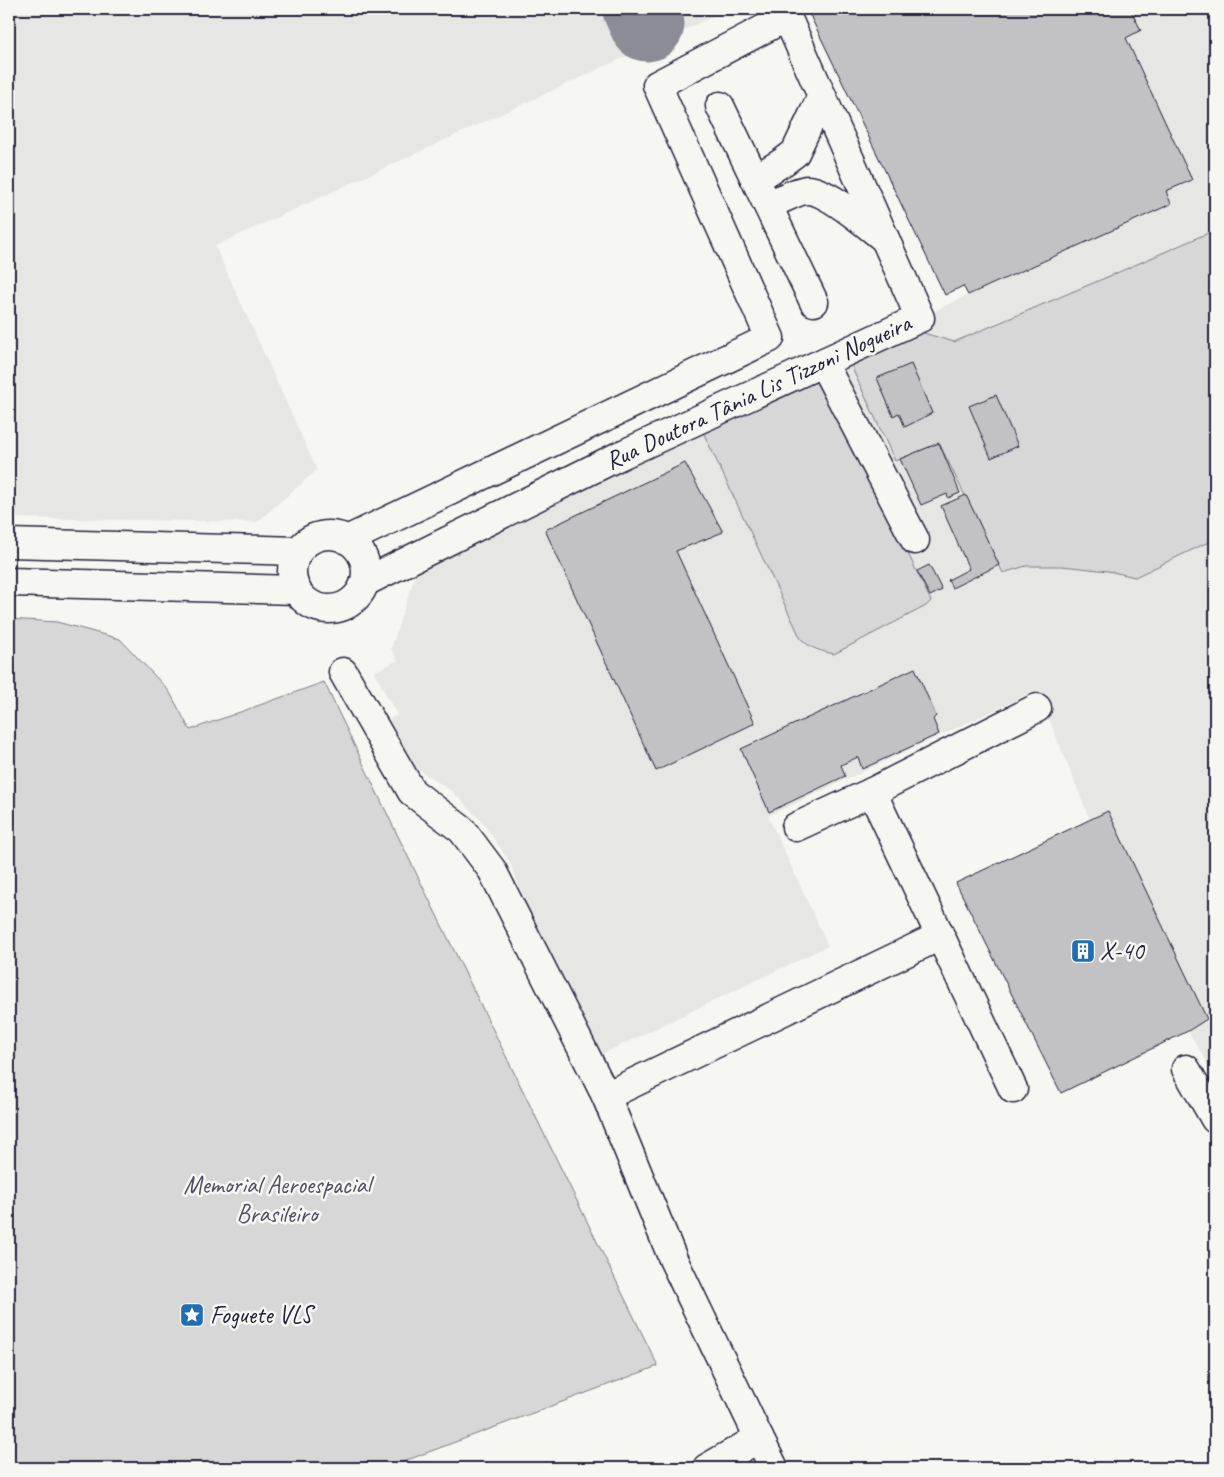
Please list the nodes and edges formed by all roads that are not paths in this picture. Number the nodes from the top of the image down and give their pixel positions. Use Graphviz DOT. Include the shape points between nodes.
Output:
graph roads {
  1 [pos="822,96"];
  2 [pos="720,106"];
  3 [pos="755,180"];
  4 [pos="768,206"];
  5 [pos="886,240"];
  6 [pos="814,302"];
  7 [pos="823,363"];
  8 [pos="348,540"];
  9 [pos="914,540"];
  10 [pos="9,543"];
  11 [pos="298,551"];
  12 [pos="9,582"];
  13 [pos="365,582"];
  14 [pos="296,590"];
  15 [pos="343,672"];
  16 [pos="1037,708"];
  17 [pos="872,792"];
  18 [pos="796,827"];
  19 [pos="940,936"];
  20 [pos="1186,1069"];
  21 [pos="1013,1090"];
  22 [pos="606,1096"];
  23 [pos="1215,1119"];
  24 [pos="759,1438"];
  25 [pos="707,1468"];
  26 [pos="774,1468"];
  1 -- 3 [label="street" via="795,153"];
  1 -- 5 [label="street, Rua Doutora Tânia Lis Tizzoni Nogueira"];
  1 -- 8 [label="street, Rua Doutora Tânia Lis Tizzoni Nogueira" via="787,17 657,85 770,338"];
  2 -- 3 [label="street"];
  3 -- 4 [label="street"];
  4 -- 5 [label="street" via="806,190 820,193"];
  4 -- 6 [label="street"];
  5 -- 7 [label="street, Rua Doutora Tânia Lis Tizzoni Nogueira" via="920,318"];
  7 -- 9 [label="street"];
  7 -- 13 [label="street, Rua Doutora Tânia Lis Tizzoni Nogueira" via="619,456"];
  8 -- 11 [label="street" via="321,536 306,542"];
  8 -- 13 [label="street" via="364,558"];
  10 -- 11 [label="street"];
  11 -- 14 [label="street" via="291,570"];
  12 -- 14 [label="street"];
  13 -- 14 [label="street, Rua Doutora Tânia Lis Tizzoni Nogueira" via="354,600 334,609 312,606"];
  15 -- 22 [label="street" via="412,792 462,830 492,870"];
  16 -- 17 [label="street"];
  17 -- 18 [label="street"];
  17 -- 19 [label="street"];
  19 -- 21 [label="street"];
  19 -- 22 [label="street"];
  20 -- 23 [label="street"];
  22 -- 24 [label="street" via="673,1259"];
  24 -- 25 [label="street"];
  24 -- 26 [label="street"];
}
